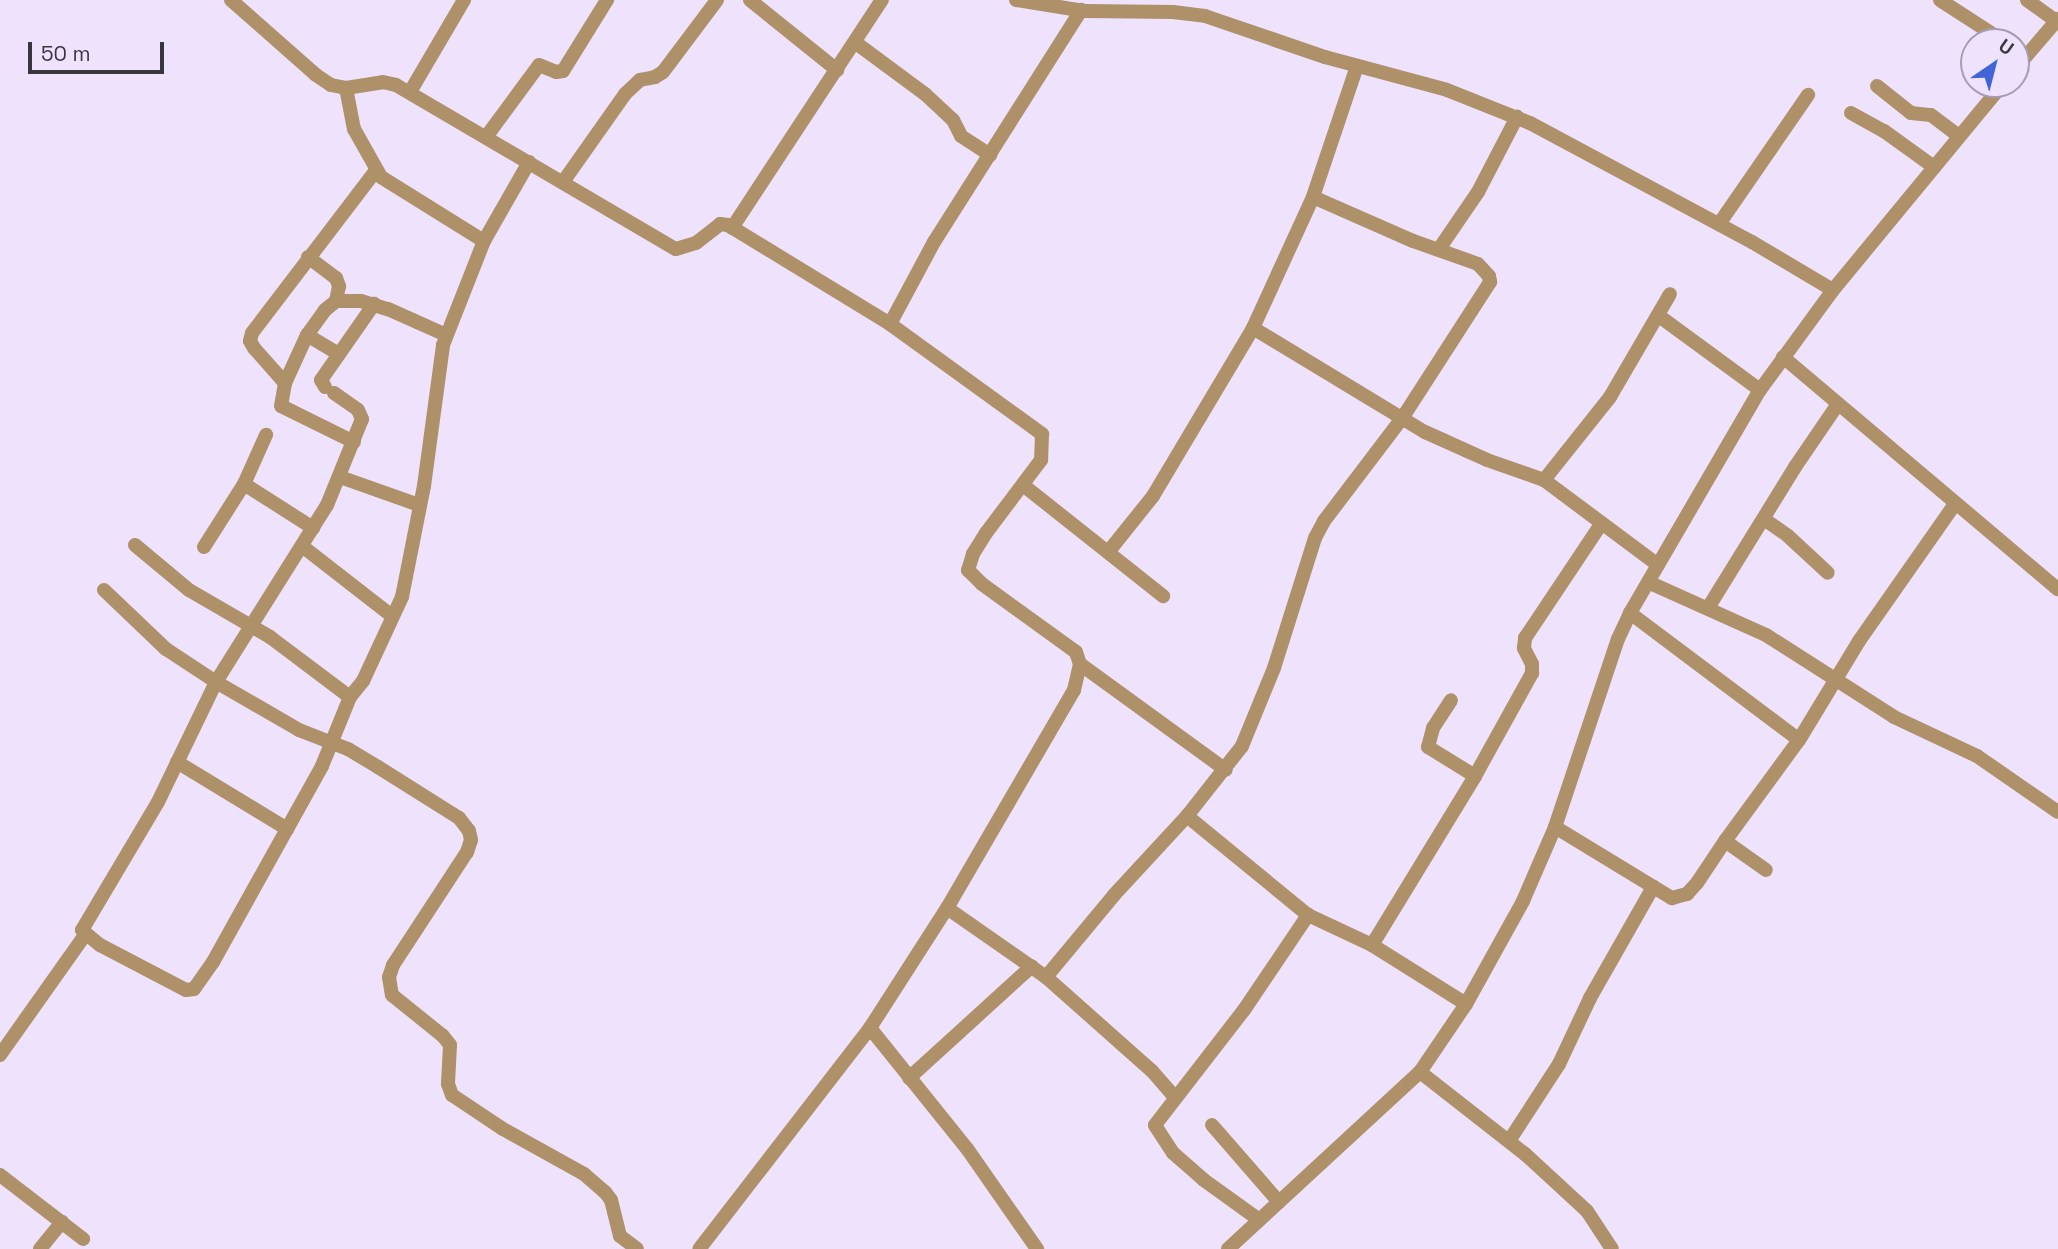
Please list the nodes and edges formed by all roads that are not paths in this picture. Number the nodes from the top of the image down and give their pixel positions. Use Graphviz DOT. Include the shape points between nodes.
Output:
graph roads {
  1 [pos="231,0"];
  2 [pos="464,0"];
  3 [pos="607,0"];
  4 [pos="717,0"];
  5 [pos="750,0"];
  6 [pos="882,0"];
  7 [pos="1016,0"];
  8 [pos="1940,0"];
  9 [pos="2027,0"];
  10 [pos="1081,10"];
  11 [pos="2057,20"];
  12 [pos="1983,28"];
  13 [pos="856,43"];
  14 [pos="2030,48"];
  15 [pos="1357,66"];
  16 [pos="837,70"];
  17 [pos="1877,86"];
  18 [pos="346,88"];
  19 [pos="410,92"];
  20 [pos="1808,95"];
  21 [pos="1991,98"];
  22 [pos="1851,113"];
  23 [pos="1517,117"];
  24 [pos="1959,136"];
  25 [pos="485,137"];
  26 [pos="990,155"];
  27 [pos="529,162"];
  28 [pos="1934,167"];
  29 [pos="376,170"];
  30 [pos="563,182"];
  31 [pos="1313,197"];
  32 [pos="1719,223"];
  33 [pos="732,228"];
  34 [pos="484,241"];
  35 [pos="1439,249"];
  36 [pos="308,257"];
  37 [pos="1833,290"];
  38 [pos="1670,294"];
  39 [pos="336,301"];
  40 [pos="374,304"];
  41 [pos="1659,316"];
  42 [pos="890,324"];
  43 [pos="1253,328"];
  44 [pos="307,335"];
  45 [pos="446,335"];
  46 [pos="339,354"];
  47 [pos="1783,357"];
  48 [pos="285,383"];
  49 [pos="1760,390"];
  50 [pos="1838,404"];
  51 [pos="1403,417"];
  52 [pos="266,435"];
  53 [pos="354,442"];
  54 [pos="340,477"];
  55 [pos="1544,480"];
  56 [pos="244,484"];
  57 [pos="1023,485"];
  58 [pos="1955,504"];
  59 [pos="419,505"];
  60 [pos="1763,519"];
  61 [pos="1601,524"];
  62 [pos="313,528"];
  63 [pos="135,545"];
  64 [pos="302,546"];
  65 [pos="204,547"];
  66 [pos="1109,551"];
  67 [pos="1658,565"];
  68 [pos="1828,573"];
  69 [pos="1648,582"];
  70 [pos="2058,589"];
  71 [pos="104,590"];
  72 [pos="1163,596"];
  73 [pos="1708,608"];
  74 [pos="1630,613"];
  75 [pos="391,616"];
  76 [pos="250,627"];
  77 [pos="1080,664"];
  78 [pos="1836,677"];
  79 [pos="216,682"];
  80 [pos="350,697"];
  81 [pos="1451,700"];
  82 [pos="1798,740"];
  83 [pos="332,744"];
  84 [pos="177,762"];
  85 [pos="1226,770"];
  86 [pos="1475,776"];
  87 [pos="2058,812"];
  88 [pos="1187,816"];
  89 [pos="1555,827"];
  90 [pos="287,828"];
  91 [pos="1726,841"];
  92 [pos="1766,870"];
  93 [pos="1653,887"];
  94 [pos="947,908"];
  95 [pos="1307,915"];
  96 [pos="85,935"];
  97 [pos="1372,945"];
  98 [pos="1032,966"];
  99 [pos="1046,977"];
  100 [pos="1466,1004"];
  101 [pos="870,1028"];
  102 [pos="0,1055"];
  103 [pos="1420,1072"];
  104 [pos="909,1078"];
  105 [pos="1175,1097"];
  106 [pos="1212,1125"];
  107 [pos="1508,1142"];
  108 [pos="0,1175"];
  109 [pos="1279,1202"];
  110 [pos="1258,1219"];
  111 [pos="62,1222"];
  112 [pos="83,1239"];
  113 [pos="40,1249"];
  114 [pos="637,1249"];
  115 [pos="699,1249"];
  116 [pos="1037,1249"];
  117 [pos="1228,1249"];
  118 [pos="1612,1249"];
  1 -- 18 [label="street" via="316,75"];
  2 -- 19 [label="street"];
  3 -- 25 [label="street" via="563,71 539,65"];
  4 -- 30 [label="street" via="663,72 640,80 625,93"];
  5 -- 16 [label="street"];
  6 -- 13 [label="street"];
  7 -- 10 [label="street"];
  8 -- 12 [label="street"];
  9 -- 11 [label="street"];
  10 -- 15 [label="street" via="1205,16"];
  10 -- 26 [label="street"];
  11 -- 14 [label="street"];
  13 -- 16 [label="street"];
  13 -- 26 [label="street" via="902,75 953,120 961,136"];
  15 -- 23 [label="street" via="1447,90"];
  15 -- 31 [label="street"];
  16 -- 33 [label="street"];
  17 -- 24 [label="street" via="1911,113 1931,115"];
  18 -- 19 [label="street" via="383,82"];
  18 -- 29 [label="street" via="354,129"];
  19 -- 25 [label="street"];
  20 -- 32 [label="street"];
  21 -- 24 [label="street"];
  22 -- 28 [label="street"];
  23 -- 32 [label="street"];
  23 -- 35 [label="street" via="1489,173"];
  24 -- 28 [label="street"];
  25 -- 27 [label="street"];
  26 -- 42 [label="street" via="934,242"];
  27 -- 30 [label="street"];
  27 -- 34 [label="street"];
  28 -- 37 [label="street"];
  29 -- 34 [label="street"];
  29 -- 36 [label="street"];
  30 -- 33 [label="street" via="676,249 696,243 720,224"];
  31 -- 35 [label="street"];
  31 -- 43 [label="street"];
  32 -- 37 [label="street"];
  33 -- 42 [label="street"];
  34 -- 45 [label="street"];
  35 -- 51 [label="street" via="1478,264 1490,282"];
  36 -- 39 [label="street" via="336,278"];
  36 -- 48 [label="street" via="255,327 250,341"];
  37 -- 47 [label="street"];
  38 -- 41 [label="street"];
  39 -- 40 [label="street"];
  39 -- 44 [label="street"];
  40 -- 45 [label="street"];
  40 -- 46 [label="street"];
  41 -- 49 [label="street"];
  41 -- 55 [label="street" via="1610,397"];
  42 -- 57 [label="street" via="1039,429 1044,438 1043,454"];
  43 -- 51 [label="street"];
  43 -- 66 [label="street" via="1153,496"];
  44 -- 46 [label="street"];
  44 -- 48 [label="street"];
  45 -- 59 [label="street"];
  46 -- 53 [label="street" via="321,380 360,414"];
  47 -- 49 [label="street"];
  47 -- 50 [label="street"];
  48 -- 53 [label="street" via="281,406"];
  49 -- 67 [label="street"];
  50 -- 58 [label="street"];
  50 -- 60 [label="street"];
  51 -- 55 [label="street" via="1464,450"];
  51 -- 85 [label="street" via="1315,538 1251,729"];
  52 -- 56 [label="street"];
  53 -- 54 [label="street"];
  54 -- 59 [label="street"];
  54 -- 62 [label="street"];
  55 -- 61 [label="street"];
  56 -- 62 [label="street"];
  56 -- 65 [label="street"];
  57 -- 66 [label="street"];
  57 -- 77 [label="street" via="986,533 968,570 1069,645"];
  58 -- 70 [label="street"];
  58 -- 78 [label="street"];
  59 -- 75 [label="street" via="404,588"];
  60 -- 68 [label="street"];
  60 -- 73 [label="street"];
  61 -- 67 [label="street"];
  61 -- 86 [label="street" via="1525,638 1532,673"];
  62 -- 64 [label="street"];
  63 -- 76 [label="street" via="189,590"];
  64 -- 75 [label="street"];
  64 -- 76 [label="street"];
  66 -- 72 [label="street"];
  67 -- 69 [label="street"];
  69 -- 73 [label="street"];
  69 -- 74 [label="street"];
  71 -- 79 [label="street" via="166,649"];
  73 -- 78 [label="street" via="1766,635"];
  74 -- 82 [label="street"];
  74 -- 89 [label="street"];
  75 -- 80 [label="street" via="363,681"];
  76 -- 79 [label="street"];
  76 -- 80 [label="street" via="285,647"];
  77 -- 85 [label="street"];
  77 -- 94 [label="street" via="1074,690"];
  78 -- 82 [label="street"];
  78 -- 87 [label="street" via="1894,717 1977,756"];
  79 -- 83 [label="street"];
  79 -- 84 [label="street"];
  80 -- 83 [label="street"];
  81 -- 86 [label="street" via="1433,728 1428,747"];
  82 -- 91 [label="street"];
  83 -- 90 [label="street"];
  83 -- 114 [label="street" via="429,798 470,831 467,852 389,977 392,995 450,1045 448,1084 452,1095 584,1174 611,1200 620,1236"];
  84 -- 90 [label="street"];
  84 -- 96 [label="street" via="158,802 85,921"];
  85 -- 88 [label="street"];
  86 -- 97 [label="street"];
  88 -- 95 [label="street"];
  88 -- 99 [label="street"];
  89 -- 93 [label="street"];
  89 -- 100 [label="street" via="1523,901"];
  90 -- 96 [label="street" via="214,962 194,989 186,990 150,973"];
  91 -- 92 [label="street"];
  91 -- 93 [label="street" via="1687,894 1672,898"];
  93 -- 107 [label="street" via="1590,998 1559,1064"];
  94 -- 98 [label="street"];
  94 -- 101 [label="street"];
  95 -- 97 [label="street"];
  95 -- 105 [label="street" via="1244,1010"];
  96 -- 102 [label="street"];
  97 -- 100 [label="street"];
  98 -- 99 [label="street"];
  98 -- 104 [label="street"];
  99 -- 105 [label="street" via="1153,1071"];
  100 -- 103 [label="street"];
  101 -- 104 [label="street"];
  101 -- 115 [label="street"];
  103 -- 107 [label="street"];
  103 -- 109 [label="street"];
  104 -- 116 [label="street" via="968,1150"];
  105 -- 110 [label="street" via="1156,1120 1173,1153"];
  106 -- 109 [label="street"];
  107 -- 118 [label="street" via="1587,1211"];
  108 -- 111 [label="street"];
  109 -- 110 [label="street"];
  110 -- 117 [label="street"];
  111 -- 112 [label="street"];
  111 -- 113 [label="street"];
}
